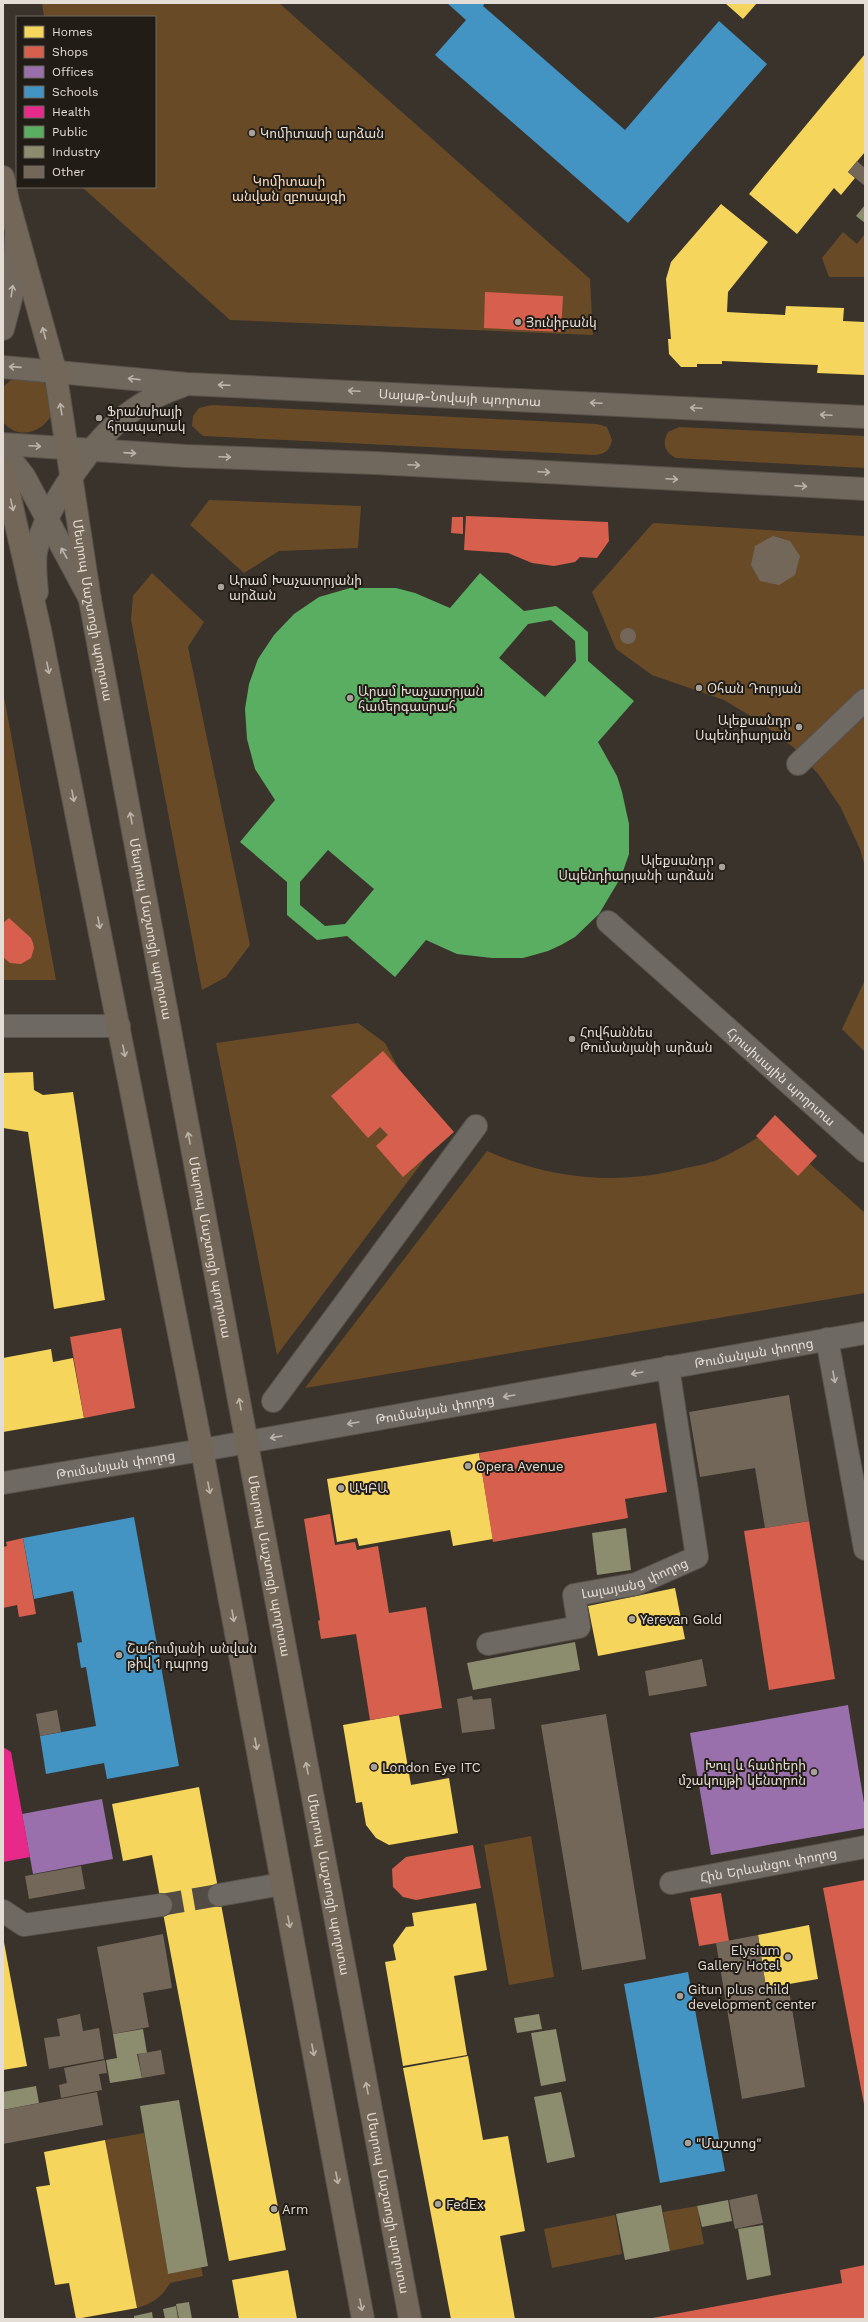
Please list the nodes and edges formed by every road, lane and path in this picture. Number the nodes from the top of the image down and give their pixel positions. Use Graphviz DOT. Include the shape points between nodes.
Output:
graph roads {
  1 [pos="3,177"];
  2 [pos="16,228"];
  3 [pos="3,328"];
  4 [pos="3,366"];
  5 [pos="55,370"];
  6 [pos="187,384"];
  7 [pos="865,417"];
  8 [pos="3,444"];
  9 [pos="67,448"];
  10 [pos="3,449"];
  11 [pos="92,450"];
  12 [pos="3,467"];
  13 [pos="70,480"];
  14 [pos="865,489"];
  15 [pos="47,521"];
  16 [pos="90,600"];
  17 [pos="40,630"];
  18 [pos="865,700"];
  19 [pos="798,764"];
  20 [pos="608,922"];
  21 [pos="3,1026"];
  22 [pos="119,1026"];
  23 [pos="476,1126"];
  24 [pos="865,1151"];
  25 [pos="865,1333"];
  26 [pos="827,1339"];
  27 [pos="668,1367"];
  28 [pos="272,1401"];
  29 [pos="247,1442"];
  30 [pos="202,1450"];
  31 [pos="3,1483"];
  32 [pos="865,1549"];
  33 [pos="488,1644"];
  34 [pos="865,1847"];
  35 [pos="671,1883"];
  36 [pos="282,1884"];
  37 [pos="219,1895"];
  38 [pos="161,1905"];
  39 [pos="3,1911"];
  40 [pos="363,2319"];
  41 [pos="410,2319"];
  1 -- 2 [label="highway, Մեսրոպ Մաշտոցի պողոտա"];
  3 -- 2 [label="main road, one-way" via="13,291"];
  5 -- 2 [label="highway, Մեսրոպ Մաշտոցի պողոտա, one-way"];
  5 -- 4 [label="main road, one-way"];
  6 -- 5 [label="main road, Սայաթ-Նովայի պողոտա, one-way"];
  9 -- 5 [label="highway, Մեսրոպ Մաշտոցի պողոտա, one-way"];
  7 -- 6 [label="main road, Սայաթ-Նովայի պողոտա, one-way"];
  6 -- 11 [label="main road" via="156,395 132,411"];
  8 -- 9 [label="main road, one-way"];
  9 -- 11 [label="main road"];
  9 -- 13 [label="highway, Մեսրոպ Մաշտոցի պողոտա"];
  10 -- 15 [label="main road" via="24,476"];
  11 -- 13 [label="main road"];
  11 -- 14 [label="main road, one-way"];
  12 -- 17 [label="highway, one-way"];
  13 -- 15 [label="main road"];
  13 -- 16 [label="highway, Մեսրոպ Մաշտոցի պողոտա"];
  16 -- 15 [label="main road, one-way"];
  15 -- 17 [label="main road" via="36,553"];
  29 -- 16 [label="highway, Մեսրոպ Մաշտոցի պողոտա, one-way"];
  17 -- 22 [label="highway, one-way"];
  18 -- 19 [label="street"];
  20 -- 24 [label="street, Հյուսիսային պողոտա"];
  21 -- 22 [label="street"];
  22 -- 30 [label="highway, one-way"];
  23 -- 28 [label="street"];
  25 -- 26 [label="street, Թումանյան փողոց"];
  26 -- 27 [label="street, Թումանյան փողոց"];
  26 -- 32 [label="street, one-way"];
  27 -- 29 [label="street, Թումանյան փողոց, one-way"];
  27 -- 33 [label="street, Լալայանց փողոց" via="697,1556 636,1584 574,1595 578,1627"];
  29 -- 30 [label="street, Թումանյան փողոց"];
  41 -- 29 [label="highway, Մեսրոպ Մաշտոցի պողոտա, one-way"];
  30 -- 31 [label="street, Թումանյան փողոց"];
  30 -- 36 [label="highway, one-way"];
  34 -- 35 [label="street, Հին Երևանցու փողոց"];
  36 -- 37 [label="street"];
  36 -- 40 [label="highway, one-way"];
  38 -- 39 [label="street" via="24,1925"];
}
